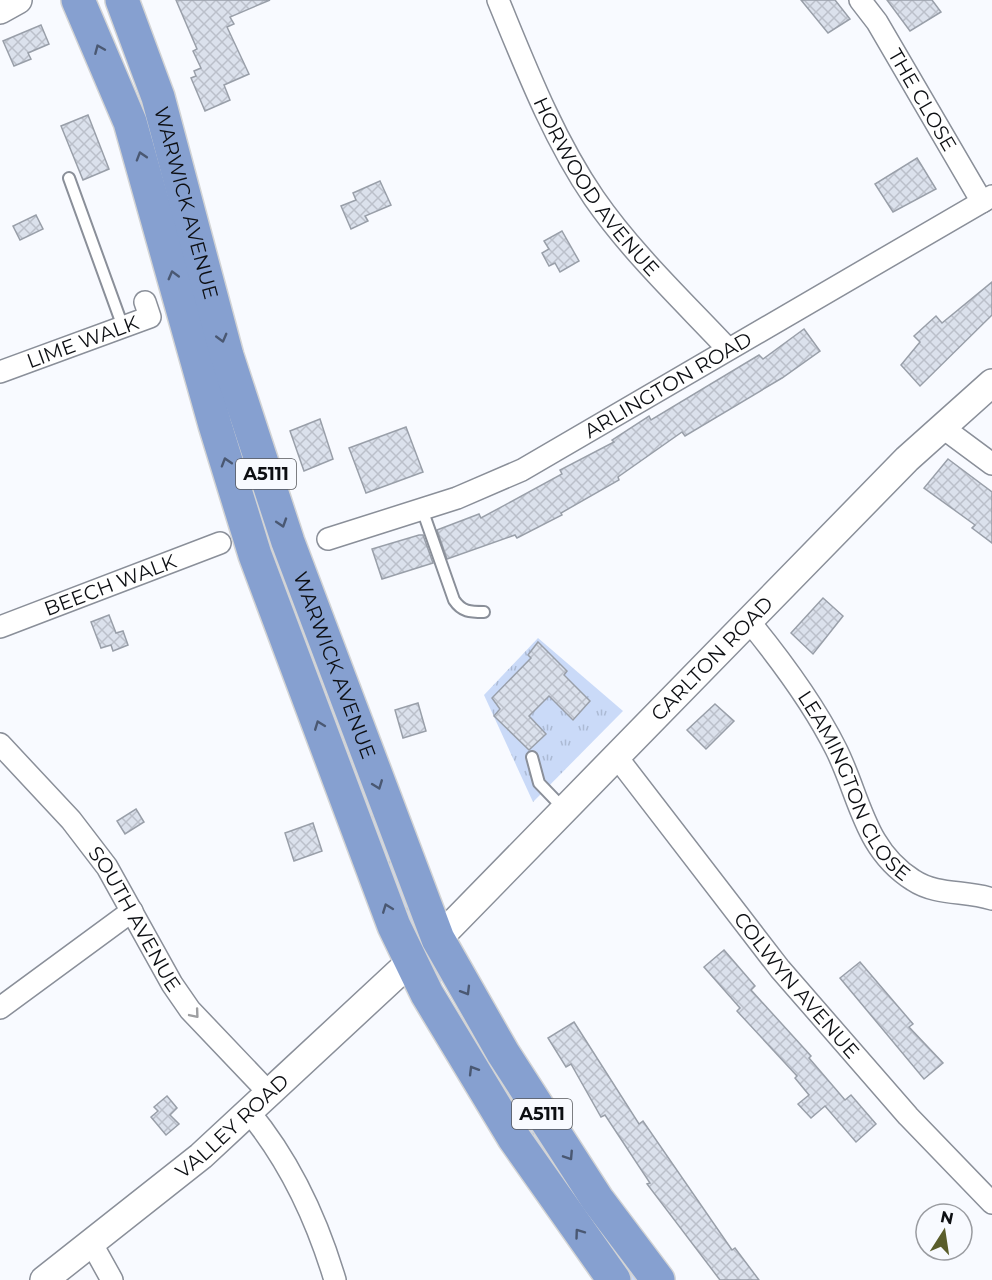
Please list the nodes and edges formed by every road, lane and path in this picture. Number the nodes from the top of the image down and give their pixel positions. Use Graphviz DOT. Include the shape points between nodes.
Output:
graph roads {
  1 [pos="18,0"];
  2 [pos="78,0"];
  3 [pos="106,0"];
  4 [pos="122,0"];
  5 [pos="498,0"];
  6 [pos="860,0"];
  7 [pos="0,10"];
  8 [pos="130,122"];
  9 [pos="69,178"];
  10 [pos="987,199"];
  11 [pos="145,302"];
  12 [pos="123,327"];
  13 [pos="728,349"];
  14 [pos="0,372"];
  15 [pos="992,383"];
  16 [pos="942,427"];
  17 [pos="992,464"];
  18 [pos="422,509"];
  19 [pos="328,539"];
  20 [pos="220,543"];
  21 [pos="484,612"];
  22 [pos="748,620"];
  23 [pos="0,627"];
  24 [pos="0,744"];
  25 [pos="616,756"];
  26 [pos="532,757"];
  27 [pos="564,809"];
  28 [pos="992,899"];
  29 [pos="132,911"];
  30 [pos="438,939"];
  31 [pos="410,962"];
  32 [pos="0,1008"];
  33 [pos="269,1093"];
  34 [pos="249,1112"];
  35 [pos="992,1203"];
  36 [pos="92,1244"];
  37 [pos="44,1280"];
  38 [pos="112,1280"];
  39 [pos="335,1280"];
  40 [pos="614,1280"];
  41 [pos="658,1280"];
  1 -- 7 [label="street"];
  8 -- 2 [label="highway, WARWICK AVENUE / A5111, one-way"];
  3 -- 8 [label="highway, A5111" via="129,68"];
  4 -- 30 [label="highway, WARWICK AVENUE / A5111, one-way" via="158,97 227,356 295,562"];
  5 -- 13 [label="street, HORWOOD AVENUE" via="550,121 593,197"];
  6 -- 10 [label="street, THE CLOSE"];
  31 -- 8 [label="highway, WARWICK AVENUE / A5111, one-way" via="255,555"];
  9 -- 12 [label="lane"];
  10 -- 13 [label="street, ARLINGTON ROAD"];
  11 -- 12 [label="street, LIME WALK" via="150,317"];
  12 -- 14 [label="street, LIME WALK"];
  13 -- 18 [label="street, ARLINGTON ROAD" via="522,470"];
  15 -- 16 [label="street, CARLTON ROAD"];
  16 -- 17 [label="street"];
  16 -- 22 [label="street, CARLTON ROAD"];
  18 -- 19 [label="street, ARLINGTON ROAD"];
  18 -- 21 [label="lane" via="454,600 468,612"];
  20 -- 23 [label="street, BEECH WALK"];
  22 -- 25 [label="street, CARLTON ROAD"];
  22 -- 28 [label="street, LEAMINGTON CLOSE" via="779,660 836,749 867,830 886,859 928,888"];
  24 -- 29 [label="street, SOUTH AVENUE" via="83,836 107,867"];
  25 -- 27 [label="street, CARLTON ROAD"];
  25 -- 35 [label="street, COLWYN AVENUE" via="780,969 908,1116"];
  26 -- 27 [label="lane" via="539,783"];
  27 -- 30 [label="street, CARLTON ROAD"];
  29 -- 32 [label="street"];
  29 -- 33 [label="street, SOUTH AVENUE, one-way" via="190,1010"];
  30 -- 41 [label="highway, WARWICK AVENUE / A5111, one-way" via="503,1053 597,1199"];
  31 -- 33 [label="street, VALLEY ROAD"];
  40 -- 31 [label="highway, WARWICK AVENUE / A5111, one-way" via="514,1138"];
  33 -- 34 [label="street, VALLEY ROAD"];
  34 -- 36 [label="street, VALLEY ROAD"];
  34 -- 39 [label="street" via="268,1135 310,1212"];
  36 -- 37 [label="street, VALLEY ROAD"];
  36 -- 38 [label="street"];
}
